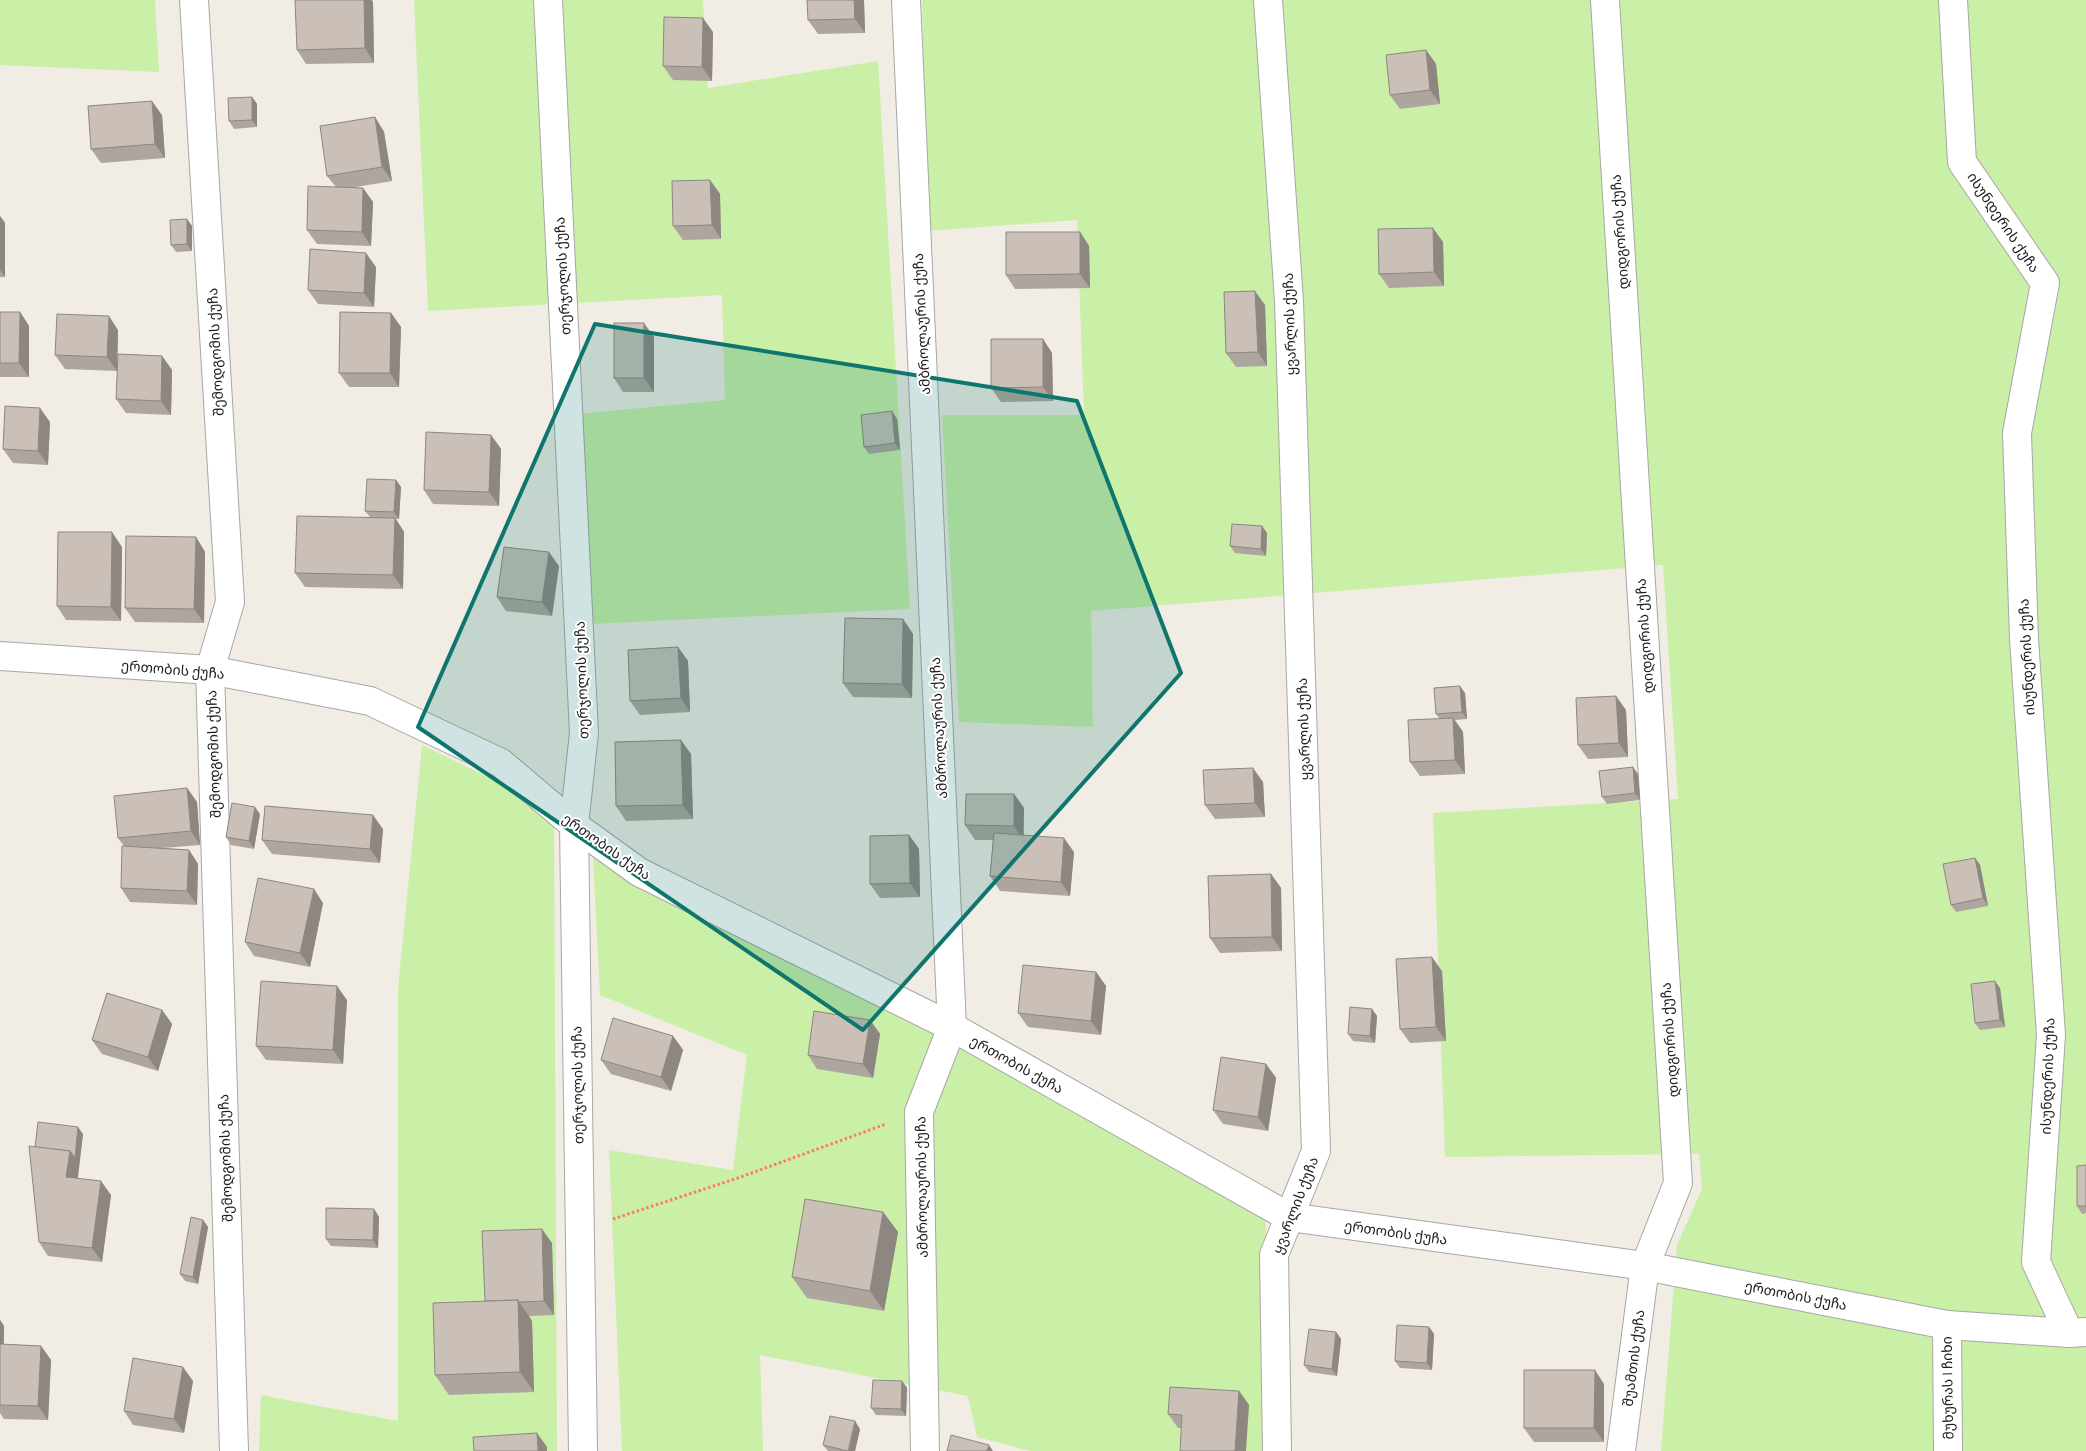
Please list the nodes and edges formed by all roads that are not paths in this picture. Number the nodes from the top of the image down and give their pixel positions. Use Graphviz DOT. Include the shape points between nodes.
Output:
graph roads {
  1 [pos="194,0"];
  2 [pos="548,0"];
  3 [pos="906,0"];
  4 [pos="1268,0"];
  5 [pos="1605,0"];
  6 [pos="1952,0"];
  7 [pos="0,656"];
  8 [pos="210,670"];
  9 [pos="574,825"];
  10 [pos="952,1027"];
  11 [pos="1289,1217"];
  12 [pos="1645,1266"];
  13 [pos="1947,1325"];
  14 [pos="2077,1332"];
  15 [pos="234,1451"];
  16 [pos="583,1451"];
  17 [pos="925,1451"];
  18 [pos="1277,1451"];
  19 [pos="1620,1451"];
  20 [pos="1948,1451"];
  1 -- 8 [label="street, შემოდგომის ქუჩა" via="230,602"];
  2 -- 9 [label="street, თერჯოლის ქუჩა" via="584,733"];
  3 -- 10 [label="street, ამბროლაურის ქუჩა"];
  4 -- 11 [label="street, ყვარლის ქუჩა" via="1289,300 1316,1151"];
  5 -- 12 [label="street, დიდგორის ქუჩა" via="1678,1183"];
  6 -- 14 [label="street, ისუნდერის ქუჩა" via="1962,162 2045,283 2017,433 2024,639 2051,1035 2036,1262"];
  7 -- 8 [label="street, ერთობის ქუჩა"];
  8 -- 9 [label="street, ერთობის ქუჩა" via="370,701 501,763"];
  8 -- 15 [label="street, შემოდგომის ქუჩა"];
  9 -- 10 [label="street, ერთობის ქუჩა" via="639,872"];
  9 -- 16 [label="street, თერჯოლის ქუჩა"];
  10 -- 11 [label="street, ერთობის ქუჩა"];
  10 -- 17 [label="street, ამბროლაურის ქუჩა" via="919,1112"];
  11 -- 12 [label="street, ერთობის ქუჩა"];
  11 -- 18 [label="street, ყვარლის ქუჩა" via="1274,1255"];
  12 -- 13 [label="street, ერთობის ქუჩა"];
  12 -- 19 [label="street, შუამთის ქუჩა"];
  13 -- 14 [label="street, ერთობის ქუჩა"];
  13 -- 20 [label="street, მუხურას I ჩიხი"];
}
